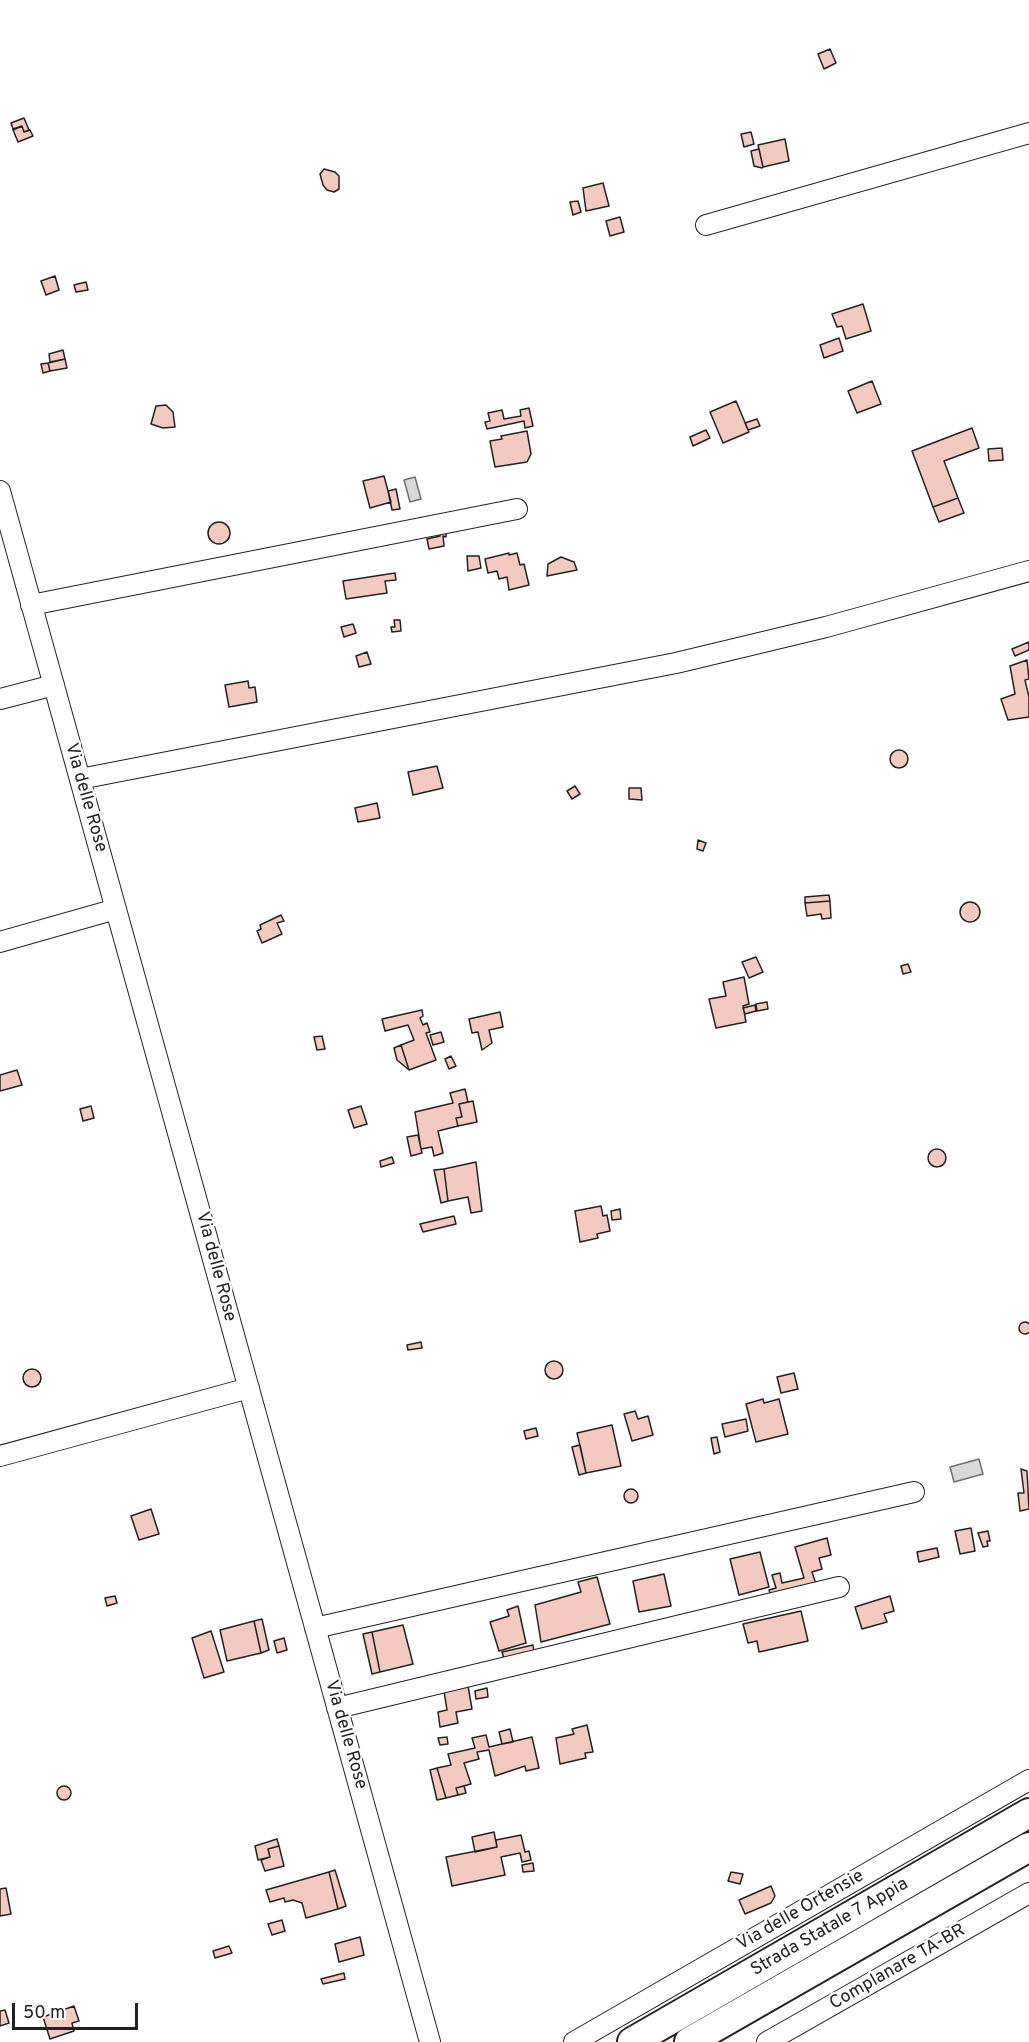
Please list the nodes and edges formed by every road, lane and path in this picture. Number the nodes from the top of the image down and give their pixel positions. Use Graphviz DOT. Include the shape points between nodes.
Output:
graph roads {
  1 [pos="1029,133"];
  2 [pos="706,225"];
  3 [pos="0,491"];
  4 [pos="517,509"];
  5 [pos="1029,571"];
  6 [pos="31,605"];
  7 [pos="54,685"];
  8 [pos="0,699"];
  9 [pos="80,779"];
  10 [pos="116,909"];
  11 [pos="0,942"];
  12 [pos="249,1388"];
  13 [pos="0,1456"];
  14 [pos="914,1492"];
  15 [pos="839,1587"];
  16 [pos="315,1628"];
  17 [pos="337,1708"];
  18 [pos="1029,1780"];
  19 [pos="1029,1813"];
  20 [pos="1029,1847"];
  21 [pos="1029,1893"];
  22 [pos="430,2042"];
  23 [pos="574,2042"];
  24 [pos="632,2042"];
  25 [pos="689,2042"];
  26 [pos="767,2042"];
  1 -- 2 [label="street"];
  3 -- 6 [label="street, Via delle Rose"];
  4 -- 6 [label="street"];
  5 -- 9 [label="street" via="676,663"];
  6 -- 7 [label="street, Via delle Rose"];
  7 -- 8 [label="street"];
  7 -- 9 [label="street, Via delle Rose"];
  9 -- 10 [label="street, Via delle Rose"];
  10 -- 11 [label="street"];
  10 -- 12 [label="street, Via delle Rose"];
  12 -- 13 [label="street"];
  12 -- 16 [label="street, Via delle Rose"];
  14 -- 16 [label="street"];
  15 -- 17 [label="street"];
  16 -- 17 [label="street, Via delle Rose"];
  17 -- 22 [label="street, Via delle Rose"];
  18 -- 23 [label="street, Via delle Ortensie"];
  19 -- 24 [label="highway, Strada Statale 7 Appia"];
  20 -- 25 [label="highway, Strada Statale 7 Appia"];
  21 -- 26 [label="street, Complanare TA-BR"];
}
